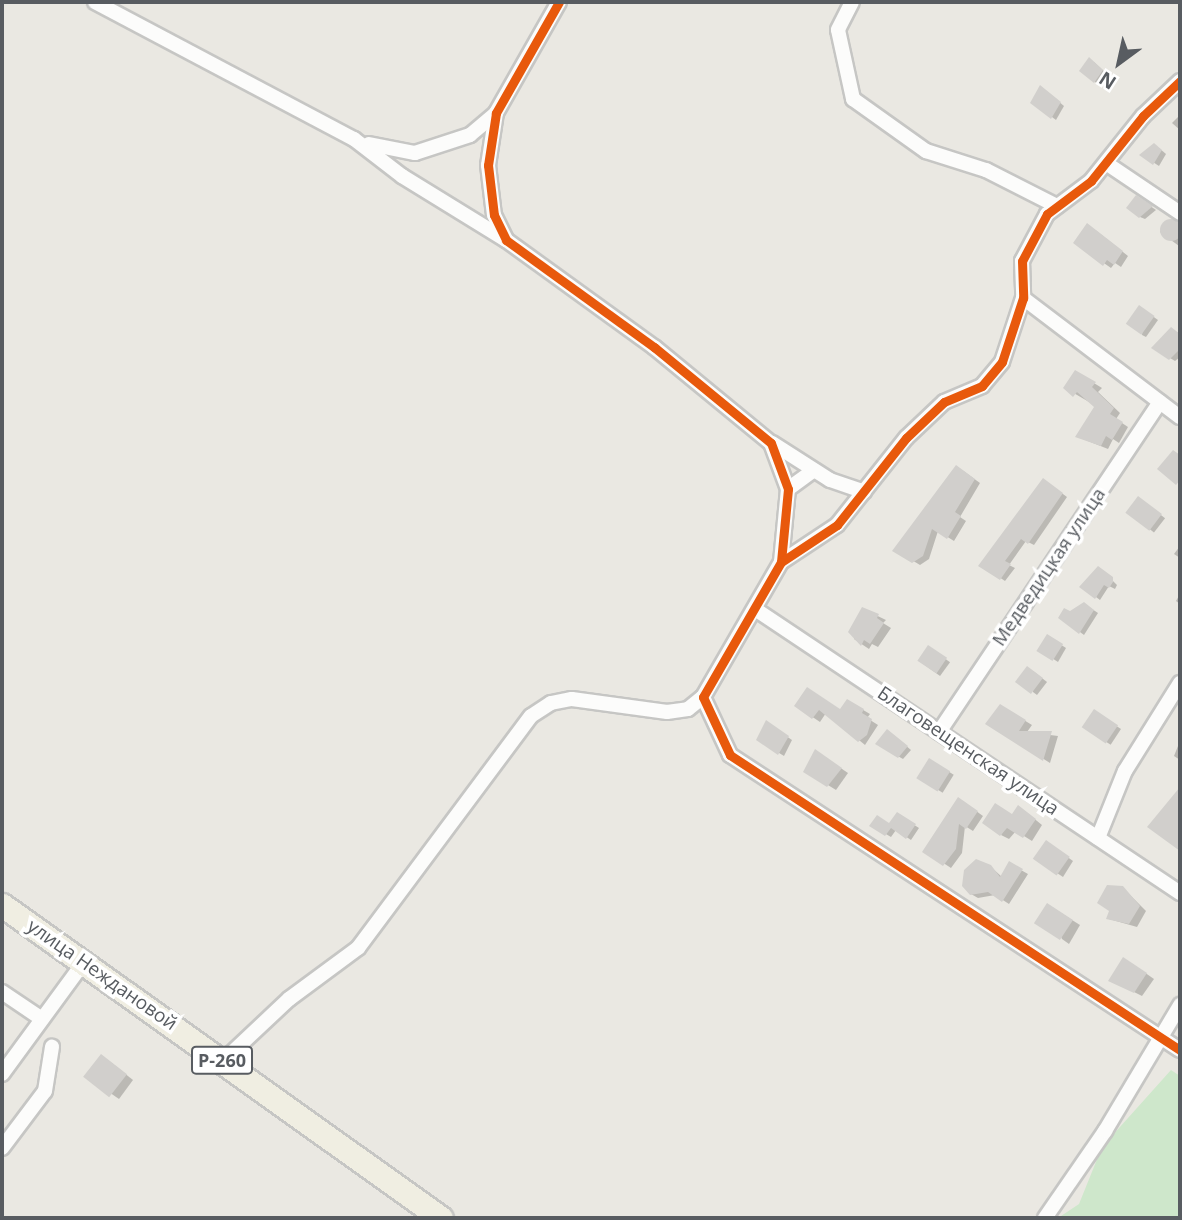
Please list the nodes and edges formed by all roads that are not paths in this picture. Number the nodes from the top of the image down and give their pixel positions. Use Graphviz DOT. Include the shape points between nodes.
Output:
graph roads {
  1 [pos="95,2"];
  2 [pos="558,2"];
  3 [pos="852,2"];
  4 [pos="1180,81"];
  5 [pos="496,113"];
  6 [pos="354,139"];
  7 [pos="1106,163"];
  8 [pos="1058,206"];
  9 [pos="1180,213"];
  10 [pos="506,240"];
  11 [pos="1023,298"];
  12 [pos="1160,402"];
  13 [pos="1180,417"];
  14 [pos="771,443"];
  15 [pos="814,470"];
  16 [pos="788,489"];
  17 [pos="864,492"];
  18 [pos="781,562"];
  19 [pos="755,609"];
  20 [pos="1180,683"];
  21 [pos="703,696"];
  22 [pos="939,732"];
  23 [pos="1098,838"];
  24 [pos="1180,893"];
  25 [pos="2,905"];
  26 [pos="84,962"];
  27 [pos="2,992"];
  28 [pos="1180,1005"];
  29 [pos="43,1019"];
  30 [pos="1161,1036"];
  31 [pos="52,1047"];
  32 [pos="1180,1050"];
  33 [pos="223,1061"];
  34 [pos="2,1074"];
  35 [pos="2,1148"];
  36 [pos="441,1218"];
  37 [pos="1045,1218"];
  1 -- 6 [label="street"];
  2 -- 5 [label="street"];
  3 -- 8 [label="street" via="838,30 853,99 926,151 986,170"];
  4 -- 7 [label="street" via="1143,116"];
  5 -- 6 [label="street" via="470,135 415,153 386,150"];
  5 -- 10 [label="street" via="489,187"];
  6 -- 10 [label="street" via="402,176"];
  7 -- 8 [label="street"];
  7 -- 9 [label="street"];
  8 -- 11 [label="street" via="1047,214 1022,261"];
  10 -- 14 [label="street" via="654,347"];
  11 -- 12 [label="street"];
  11 -- 17 [label="street" via="1002,362 982,386 944,402 906,438"];
  12 -- 13 [label="street"];
  12 -- 22 [label="street, Медведицкая улица"];
  14 -- 15 [label="street"];
  14 -- 16 [label="street"];
  15 -- 16 [label="street"];
  15 -- 17 [label="street" via="846,488"];
  16 -- 18 [label="street"];
  17 -- 18 [label="street" via="837,525"];
  18 -- 19 [label="street"];
  19 -- 21 [label="street"];
  19 -- 22 [label="street, Благовещенская улица"];
  20 -- 23 [label="street" via="1125,771"];
  21 -- 30 [label="street" via="730,755"];
  21 -- 33 [label="street" via="688,709 667,712 572,699 551,703 531,716 358,948 335,970 289,999"];
  22 -- 23 [label="street, Благовещенская улица"];
  23 -- 24 [label="street, Благовещенская улица"];
  25 -- 26 [label="highway, улица Неждановой / Р-260"];
  26 -- 29 [label="street"];
  26 -- 33 [label="highway, улица Неждановой / Р-260"];
  27 -- 29 [label="street"];
  28 -- 30 [label="street"];
  29 -- 34 [label="street"];
  30 -- 32 [label="street"];
  30 -- 37 [label="street" via="1105,1131"];
  31 -- 35 [label="street" via="45,1091"];
  33 -- 36 [label="highway, улица Неждановой / Р-260"];
}
